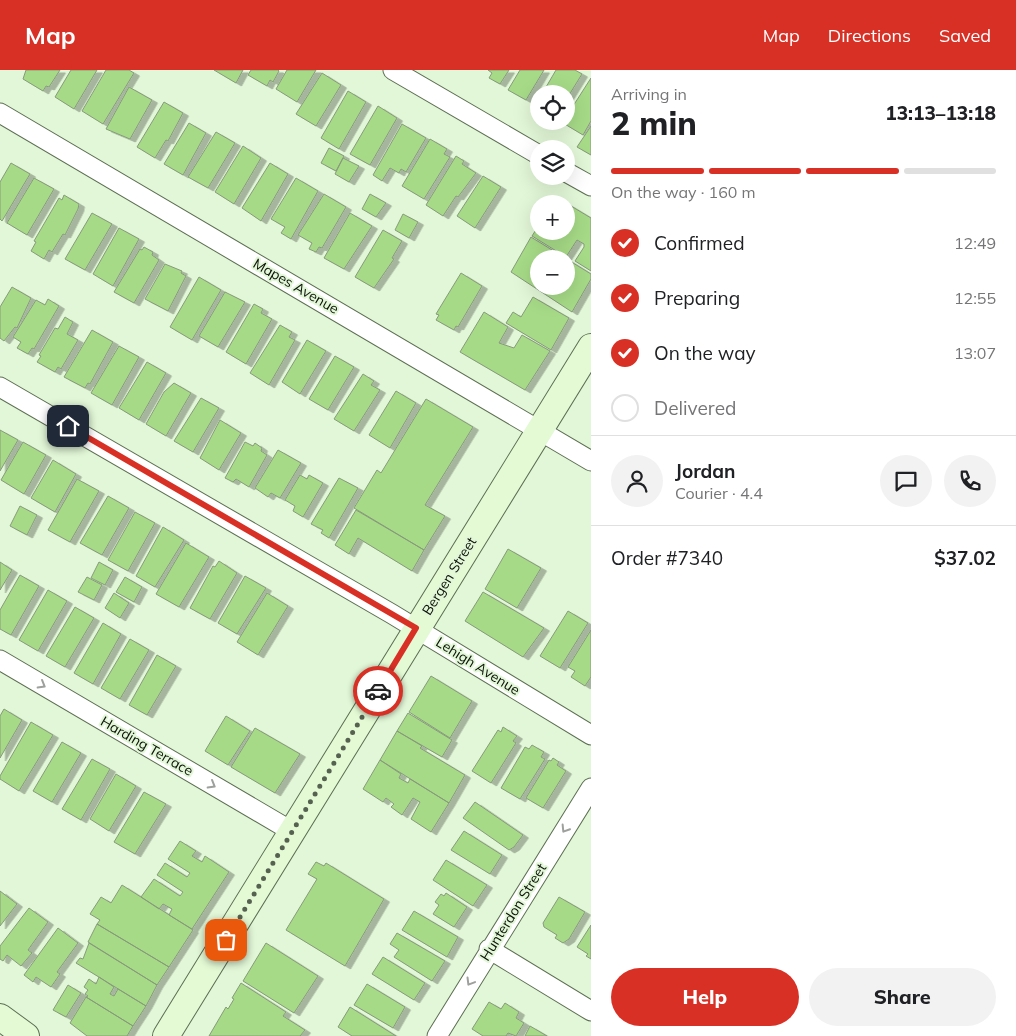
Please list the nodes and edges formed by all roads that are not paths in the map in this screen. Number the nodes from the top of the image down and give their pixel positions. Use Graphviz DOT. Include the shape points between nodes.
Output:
graph roads {
  1 [pos="393,70"];
  2 [pos="0,113"];
  3 [pos="530,151"];
  4 [pos="575,177"];
  5 [pos="591,186"];
  6 [pos="591,347"];
  7 [pos="0,386"];
  8 [pos="540,431"];
  9 [pos="591,461"];
  10 [pos="416,628"];
  11 [pos="0,660"];
  12 [pos="591,735"];
  13 [pos="591,788"];
  14 [pos="293,832"];
  15 [pos="489,949"];
  16 [pos="591,1011"];
  17 [pos="0,1017"];
  18 [pos="26,1036"];
  19 [pos="166,1036"];
  20 [pos="437,1036"];
  1 -- 3 [label="street"];
  2 -- 8 [label="street, Mapes Avenue"];
  4 -- 5 [label="street"];
  6 -- 8 [label="main road, Bergen Street"];
  7 -- 10 [label="street, Lehigh Avenue"];
  8 -- 9 [label="street, Mapes Avenue"];
  8 -- 10 [label="main road, Bergen Street"];
  10 -- 12 [label="street, Lehigh Avenue"];
  10 -- 14 [label="main road, Bergen Street"];
  11 -- 14 [label="street, Harding Terrace, one-way"];
  13 -- 15 [label="street, Hunterdon Street, one-way"];
  14 -- 19 [label="main road, Bergen Street"];
  15 -- 16 [label="street"];
  15 -- 20 [label="street, Hunterdon Street, one-way"];
  17 -- 18 [label="main road"];
}
